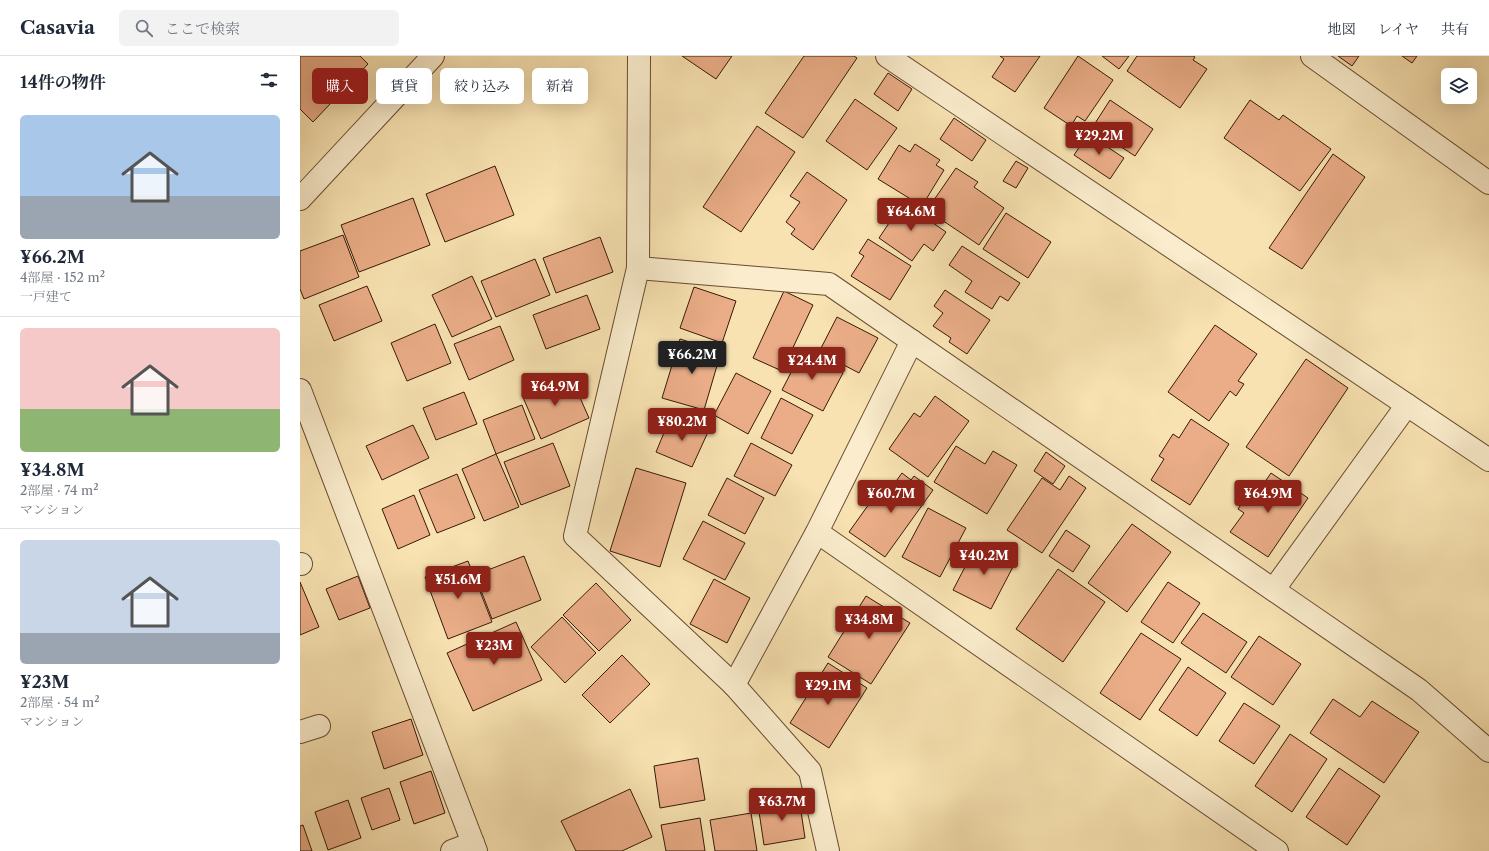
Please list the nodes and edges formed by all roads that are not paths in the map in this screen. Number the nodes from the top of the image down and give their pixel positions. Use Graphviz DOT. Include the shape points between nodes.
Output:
graph roads {
  1 [pos="433,56"];
  2 [pos="639,56"];
  3 [pos="887,56"];
  4 [pos="1312,56"];
  5 [pos="1489,183"];
  6 [pos="300,199"];
  7 [pos="638,268"];
  8 [pos="912,341"];
  9 [pos="300,390"];
  10 [pos="1407,405"];
  11 [pos="1489,460"];
  12 [pos="817,532"];
  13 [pos="1274,589"];
  14 [pos="734,685"];
  15 [pos="1489,751"];
  16 [pos="474,847"];
  17 [pos="452,851"];
  18 [pos="828,851"];
  19 [pos="1278,851"];
  1 -- 6 [label="street"];
  2 -- 7 [label="street"];
  3 -- 10 [label="street"];
  4 -- 5 [label="street"];
  7 -- 8 [label="street" via="829,284"];
  7 -- 14 [label="street" via="575,536"];
  8 -- 12 [label="street"];
  8 -- 13 [label="street"];
  9 -- 16 [label="street"];
  10 -- 11 [label="street"];
  10 -- 13 [label="street"];
  12 -- 14 [label="street"];
  12 -- 19 [label="street"];
  13 -- 15 [label="street" via="1419,690"];
  14 -- 18 [label="street" via="810,771"];
  16 -- 17 [label="street"];
}
